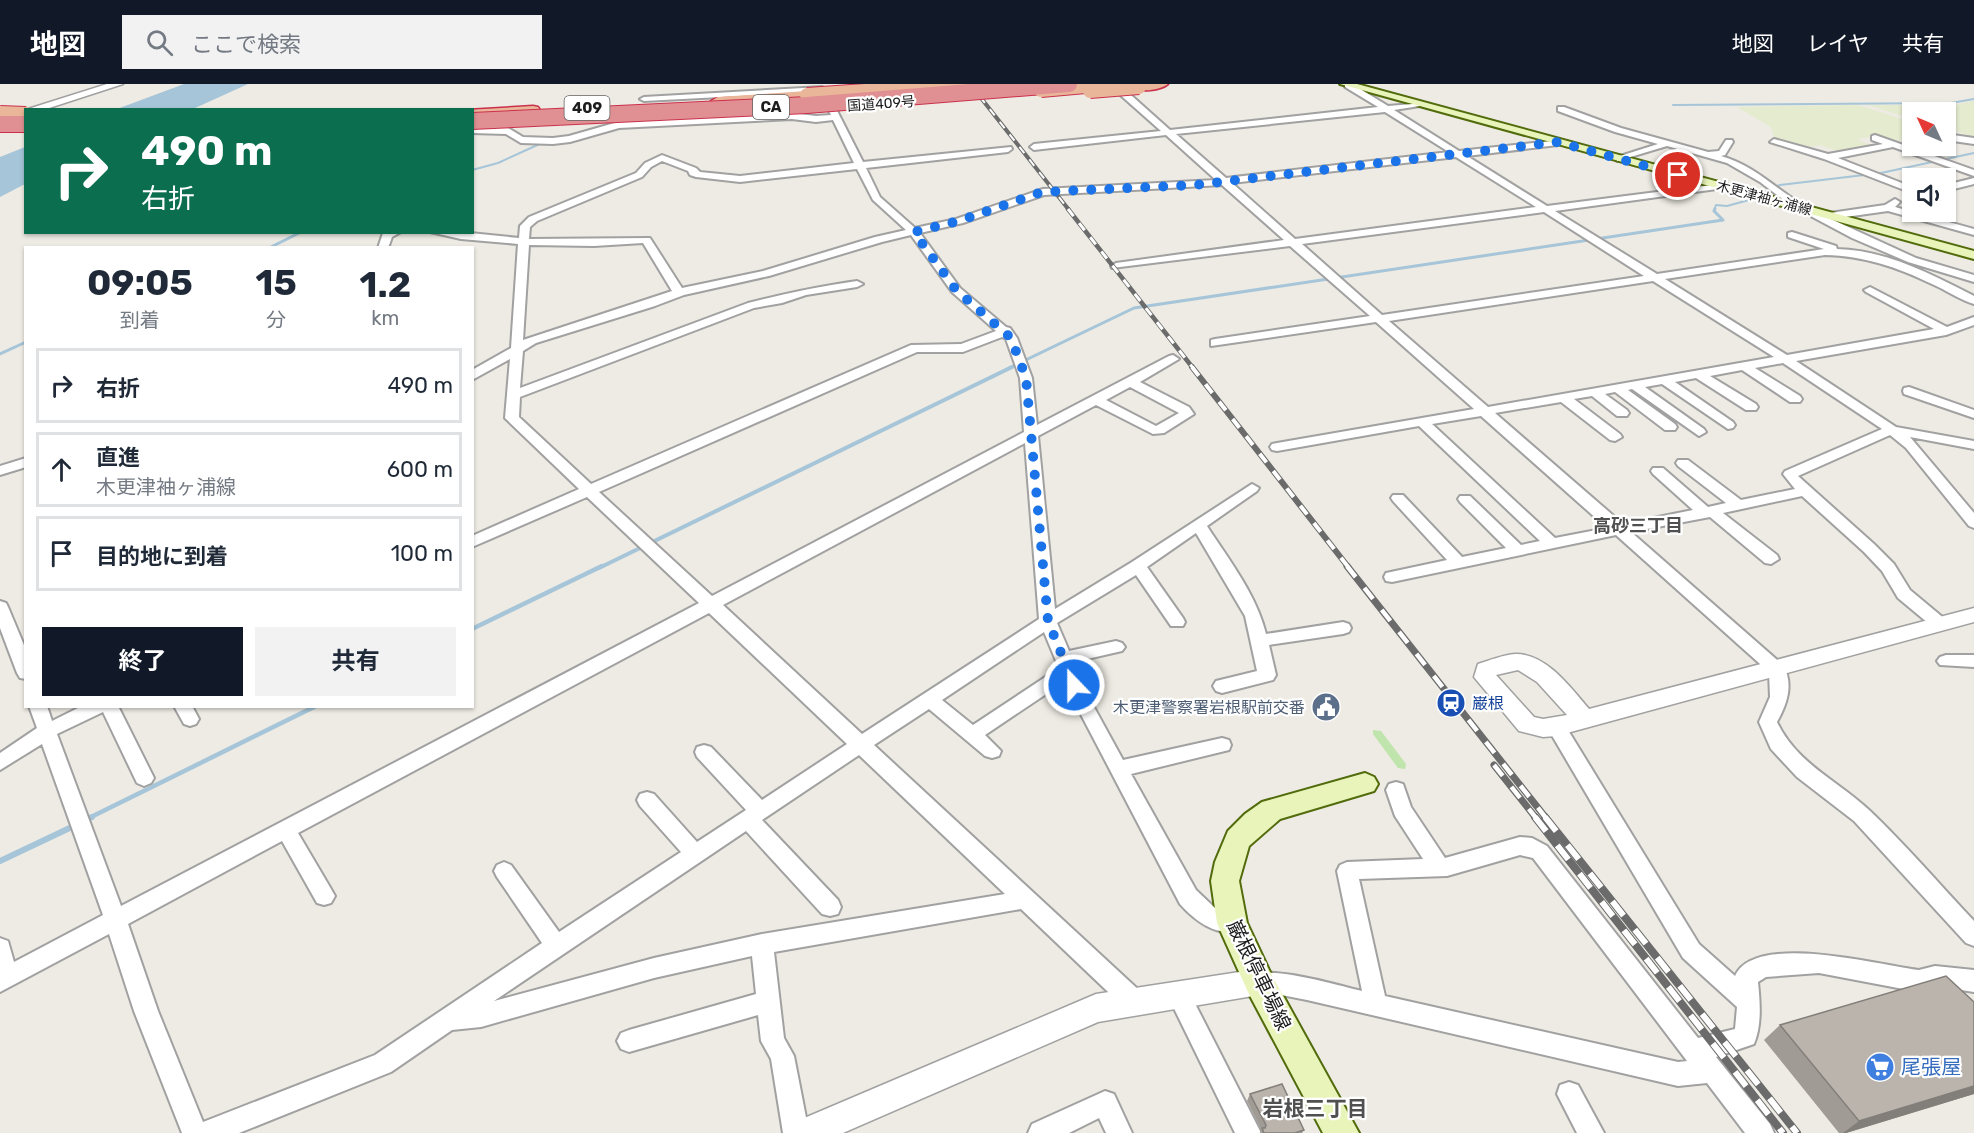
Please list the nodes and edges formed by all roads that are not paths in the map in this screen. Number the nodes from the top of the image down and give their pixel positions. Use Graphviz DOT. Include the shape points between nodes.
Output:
graph roads {
  1 [pos="118,84"];
  2 [pos="967,84"];
  3 [pos="1026,84"];
  4 [pos="1069,84"];
  5 [pos="1162,84"];
  6 [pos="1346,84"];
  7 [pos="1114,87"];
  8 [pos="644,99"];
  9 [pos="808,102"];
  10 [pos="1422,105"];
  11 [pos="0,108"];
  12 [pos="44,108"];
  13 [pos="1383,108"];
  14 [pos="1561,109"];
  15 [pos="24,112"];
  16 [pos="0,113"];
  17 [pos="24,113"];
  18 [pos="577,113"];
  19 [pos="24,114"];
  20 [pos="24,115"];
  21 [pos="474,116"];
  22 [pos="474,116"];
  23 [pos="474,116"];
  24 [pos="836,117"];
  25 [pos="0,120"];
  26 [pos="24,124"];
  27 [pos="0,125"];
  28 [pos="474,130"];
  29 [pos="1166,133"];
  30 [pos="1875,138"];
  31 [pos="1956,138"];
  32 [pos="553,141"];
  33 [pos="1974,141"];
  34 [pos="1558,142"];
  35 [pos="1729,142"];
  36 [pos="1774,142"];
  37 [pos="1902,142"];
  38 [pos="1669,144"];
  39 [pos="1893,144"];
  40 [pos="1034,147"];
  41 [pos="1008,149"];
  42 [pos="1456,154"];
  43 [pos="1674,154"];
  44 [pos="1713,155"];
  45 [pos="1827,157"];
  46 [pos="1620,159"];
  47 [pos="860,165"];
  48 [pos="1974,173"];
  49 [pos="1974,181"];
  50 [pos="1223,182"];
  51 [pos="1717,186"];
  52 [pos="1902,186"];
  53 [pos="1956,186"];
  54 [pos="1902,197"];
  55 [pos="1888,208"];
  56 [pos="1544,209"];
  57 [pos="1804,209"];
  58 [pos="1830,216"];
  59 [pos="914,232"];
  60 [pos="1974,232"];
  61 [pos="455,234"];
  62 [pos="1792,235"];
  63 [pos="524,241"];
  64 [pos="1292,243"];
  65 [pos="1848,252"];
  66 [pos="1892,252"];
  67 [pos="1974,255"];
  68 [pos="1875,257"];
  69 [pos="1116,266"];
  70 [pos="1651,276"];
  71 [pos="1974,279"];
  72 [pos="857,284"];
  73 [pos="1870,290"];
  74 [pos="681,292"];
  75 [pos="1974,301"];
  76 [pos="1377,317"];
  77 [pos="1974,321"];
  78 [pos="1006,331"];
  79 [pos="1946,331"];
  80 [pos="1215,343"];
  81 [pos="518,347"];
  82 [pos="1173,359"];
  83 [pos="1785,359"];
  84 [pos="1744,366"];
  85 [pos="1698,374"];
  86 [pos="474,375"];
  87 [pos="1664,380"];
  88 [pos="1131,382"];
  89 [pos="1634,385"];
  90 [pos="1617,388"];
  91 [pos="1910,391"];
  92 [pos="1594,392"];
  93 [pos="514,395"];
  94 [pos="1563,397"];
  95 [pos="1795,399"];
  96 [pos="1096,400"];
  97 [pos="1751,407"];
  98 [pos="1483,411"];
  99 [pos="1622,413"];
  100 [pos="1974,414"];
  101 [pos="1422,422"];
  102 [pos="1728,425"];
  103 [pos="1670,427"];
  104 [pos="1891,430"];
  105 [pos="1699,432"];
  106 [pos="1031,434"];
  107 [pos="1615,437"];
  108 [pos="1974,445"];
  109 [pos="1277,447"];
  110 [pos="24,463"];
  111 [pos="1683,463"];
  112 [pos="0,471"];
  113 [pos="1658,471"];
  114 [pos="1252,488"];
  115 [pos="588,491"];
  116 [pos="1806,491"];
  117 [pos="1398,498"];
  118 [pos="1466,499"];
  119 [pos="1739,506"];
  120 [pos="1709,512"];
  121 [pos="1974,524"];
  122 [pos="1198,525"];
  123 [pos="1619,531"];
  124 [pos="474,541"];
  125 [pos="1553,545"];
  126 [pos="1519,552"];
  127 [pos="1771,559"];
  128 [pos="1459,564"];
  129 [pos="1138,566"];
  130 [pos="1392,577"];
  131 [pos="712,604"];
  132 [pos="0,607"];
  133 [pos="1974,615"];
  134 [pos="1048,621"];
  135 [pos="1177,622"];
  136 [pos="1940,624"];
  137 [pos="1343,628"];
  138 [pos="1259,641"];
  139 [pos="1116,647"];
  140 [pos="1946,661"];
  141 [pos="1974,661"];
  142 [pos="1066,664"];
  143 [pos="24,668"];
  144 [pos="1777,669"];
  145 [pos="1222,686"];
  146 [pos="930,700"];
  147 [pos="39,708"];
  148 [pos="96,708"];
  149 [pos="110,708"];
  150 [pos="1584,719"];
  151 [pos="1556,727"];
  152 [pos="45,732"];
  153 [pos="973,734"];
  154 [pos="862,745"];
  155 [pos="1222,745"];
  156 [pos="992,751"];
  157 [pos="704,752"];
  158 [pos="0,762"];
  159 [pos="1118,770"];
  160 [pos="144,778"];
  161 [pos="1365,784"];
  162 [pos="1396,790"];
  163 [pos="647,800"];
  164 [pos="754,815"];
  165 [pos="285,828"];
  166 [pos="695,854"];
  167 [pos="1440,868"];
  168 [pos="504,871"];
  169 [pos="324,896"];
  170 [pos="1028,899"];
  171 [pos="830,907"];
  172 [pos="115,919"];
  173 [pos="1232,923"];
  174 [pos="1974,936"];
  175 [pos="762,944"];
  176 [pos="556,946"];
  177 [pos="0,948"];
  178 [pos="4,979"];
  179 [pos="1974,981"];
  180 [pos="1259,982"];
  181 [pos="1178,994"];
  182 [pos="769,1001"];
  183 [pos="1134,1001"];
  184 [pos="1749,1003"];
  185 [pos="1376,1005"];
  186 [pos="448,1021"];
  187 [pos="629,1041"];
  188 [pos="1694,1052"];
  189 [pos="1712,1070"];
  190 [pos="1569,1094"];
  191 [pos="195,1133"];
  192 [pos="207,1133"];
  193 [pos="796,1133"];
  194 [pos="806,1133"];
  195 [pos="1041,1133"];
  196 [pos="1119,1133"];
  197 [pos="1248,1133"];
  198 [pos="1342,1133"];
  199 [pos="1591,1133"];
  200 [pos="1761,1133"];
  1 -- 12 [label="street"];
  2 -- 9 [label="highway, bridge"];
  3 -- 21 [label="highway, CA, bridge" via="720,106"];
  4 -- 22 [label="highway, CA, bridge" via="807,105"];
  5 -- 9 [label="highway, bridge" via="875,107"];
  6 -- 10 [label="main road, 木更津袖ヶ浦線"];
  6 -- 13 [label="street"];
  7 -- 9 [label="highway, 国道409号 / 409, bridge"];
  7 -- 29 [label="street"];
  8 -- 24 [label="street" via="822,89"];
  9 -- 18 [label="highway"];
  9 -- 18 [label="highway, 国道409号 / 409, bridge" via="707,115 601,121"];
  10 -- 13 [label="street"];
  10 -- 34 [label="main road, 木更津袖ヶ浦線"];
  11 -- 15 [label="street"];
  13 -- 29 [label="street"];
  13 -- 42 [label="street"];
  14 -- 38 [label="street"];
  16 -- 17 [label="highway, bridge"];
  18 -- 23 [label="highway, 国道409号 / 409" via="519,111"];
  18 -- 32 [label="street" via="560,121"];
  19 -- 25 [label="highway, bridge"];
  20 -- 27 [label="street"];
  24 -- 32 [label="street" via="618,125"];
  24 -- 47 [label="street"];
  26 -- 27 [label="highway, bridge"];
  28 -- 32 [label="street" via="508,131 521,140"];
  29 -- 40 [label="street"];
  29 -- 50 [label="street"];
  30 -- 39 [label="street"];
  31 -- 33 [label="street"];
  34 -- 42 [label="street"];
  34 -- 46 [label="main road, 木更津袖ヶ浦線"];
  35 -- 44 [label="street" via="1722,153"];
  36 -- 45 [label="street"];
  37 -- 39 [label="street"];
  38 -- 44 [label="street"];
  38 -- 46 [label="street"];
  39 -- 45 [label="street"];
  39 -- 48 [label="street"];
  41 -- 47 [label="street"];
  42 -- 50 [label="street"];
  42 -- 56 [label="street"];
  43 -- 44 [label="street"];
  44 -- 57 [label="street" via="1763,180"];
  45 -- 52 [label="street"];
  46 -- 51 [label="main road, 木更津袖ヶ浦線"];
  47 -- 59 [label="street" via="876,198"];
  47 -- 63 [label="street" via="731,178 699,175 662,158 639,175 533,219 525,226"];
  49 -- 53 [label="street"];
  50 -- 59 [label="street" via="1042,192"];
  50 -- 64 [label="street"];
  51 -- 56 [label="street"];
  51 -- 57 [label="main road, 木更津袖ヶ浦線"];
  54 -- 55 [label="street"];
  55 -- 58 [label="street"];
  55 -- 60 [label="street"];
  56 -- 64 [label="street"];
  56 -- 70 [label="street"];
  57 -- 58 [label="main road, 木更津袖ヶ浦線"];
  57 -- 66 [label="street"];
  58 -- 67 [label="main road, 木更津袖ヶ浦線"];
  59 -- 74 [label="street" via="860,244 765,274"];
  59 -- 78 [label="street" via="956,290"];
  61 -- 63 [label="street"];
  62 -- 65 [label="street"];
  63 -- 74 [label="street" via="598,244 646,240"];
  63 -- 81 [label="street"];
  64 -- 69 [label="street"];
  64 -- 76 [label="street"];
  65 -- 68 [label="street"];
  65 -- 70 [label="street" via="1803,253"];
  66 -- 68 [label="street"];
  66 -- 71 [label="street"];
  68 -- 75 [label="street" via="1928,277"];
  70 -- 76 [label="street"];
  70 -- 83 [label="street"];
  72 -- 93 [label="street" via="752,304"];
  73 -- 79 [label="street"];
  74 -- 81 [label="street"];
  76 -- 80 [label="street"];
  76 -- 98 [label="street"];
  77 -- 79 [label="street"];
  78 -- 106 [label="street" via="1026,378"];
  78 -- 115 [label="street" via="963,348 915,348"];
  79 -- 83 [label="street"];
  81 -- 86 [label="street"];
  81 -- 93 [label="street"];
  82 -- 88 [label="street"];
  83 -- 84 [label="street"];
  83 -- 104 [label="street"];
  84 -- 85 [label="street"];
  84 -- 95 [label="street"];
  85 -- 87 [label="street"];
  85 -- 97 [label="street"];
  87 -- 89 [label="street"];
  87 -- 102 [label="street"];
  88 -- 96 [label="street"];
  88 -- 96 [label="street" via="1187,414 1152,430"];
  89 -- 90 [label="street"];
  89 -- 105 [label="street"];
  90 -- 92 [label="street"];
  90 -- 103 [label="street"];
  91 -- 100 [label="street"];
  92 -- 94 [label="street"];
  92 -- 99 [label="street"];
  93 -- 115 [label="street" via="512,418 516,424"];
  94 -- 98 [label="street"];
  94 -- 107 [label="street"];
  96 -- 106 [label="street"];
  98 -- 101 [label="street"];
  98 -- 123 [label="street"];
  101 -- 109 [label="street"];
  101 -- 125 [label="street"];
  104 -- 108 [label="street"];
  104 -- 116 [label="street" via="1790,474"];
  104 -- 121 [label="street" via="1911,445"];
  106 -- 131 [label="street"];
  106 -- 134 [label="street"];
  110 -- 112 [label="street"];
  111 -- 119 [label="street"];
  113 -- 120 [label="street"];
  114 -- 122 [label="street"];
  115 -- 124 [label="street"];
  115 -- 131 [label="street"];
  116 -- 119 [label="street"];
  116 -- 136 [label="street" via="1888,568 1904,594"];
  117 -- 128 [label="street"];
  118 -- 126 [label="street"];
  119 -- 120 [label="street"];
  120 -- 123 [label="street"];
  120 -- 127 [label="street"];
  122 -- 129 [label="street"];
  122 -- 138 [label="street" via="1242,594"];
  123 -- 125 [label="street"];
  123 -- 144 [label="street"];
  125 -- 126 [label="street"];
  126 -- 128 [label="street"];
  128 -- 130 [label="street"];
  129 -- 134 [label="street"];
  129 -- 135 [label="street"];
  131 -- 154 [label="street"];
  131 -- 165 [label="street"];
  132 -- 143 [label="street"];
  133 -- 136 [label="street"];
  134 -- 142 [label="street"];
  134 -- 146 [label="street"];
  136 -- 144 [label="street"];
  137 -- 138 [label="street"];
  138 -- 145 [label="street" via="1267,675"];
  139 -- 142 [label="street"];
  140 -- 141 [label="street"];
  142 -- 153 [label="street"];
  142 -- 159 [label="street"];
  144 -- 150 [label="street"];
  144 -- 174 [label="street" via="1780,701 1768,722 1778,744 1804,772 1861,815"];
  146 -- 153 [label="street"];
  146 -- 154 [label="street"];
  147 -- 152 [label="street"];
  148 -- 152 [label="street"];
  149 -- 160 [label="street"];
  150 -- 151 [label="street"];
  150 -- 151 [label="street" via="1545,677 1527,664 1516,662 1486,670 1485,677 1527,724"];
  151 -- 184 [label="street" via="1691,951"];
  152 -- 158 [label="street"];
  152 -- 172 [label="street"];
  153 -- 156 [label="street"];
  154 -- 164 [label="street"];
  154 -- 170 [label="street"];
  155 -- 159 [label="street"];
  157 -- 164 [label="street"];
  159 -- 173 [label="street" via="1188,897 1214,921"];
  161 -- 173 [label="main road, 巌根停車場線" via="1272,810 1238,839 1225,881"];
  162 -- 167 [label="street" via="1402,810"];
  163 -- 166 [label="street"];
  164 -- 166 [label="street"];
  164 -- 171 [label="street"];
  165 -- 169 [label="street"];
  165 -- 172 [label="street"];
  166 -- 176 [label="street"];
  167 -- 185 [label="street" via="1347,871"];
  167 -- 188 [label="street" via="1520,846 1540,852"];
  168 -- 176 [label="street"];
  170 -- 175 [label="street"];
  170 -- 183 [label="street"];
  172 -- 178 [label="street"];
  172 -- 191 [label="street" via="146,1011"];
  173 -- 180 [label="main road, 巌根停車場線"];
  175 -- 182 [label="street"];
  175 -- 186 [label="street" via="654,968 481,1016"];
  176 -- 186 [label="street"];
  177 -- 178 [label="street"];
  179 -- 184 [label="street" via="1935,976 1919,981 1819,963 1789,964 1763,967 1746,976"];
  180 -- 181 [label="street"];
  180 -- 185 [label="street"];
  180 -- 198 [label="main road, 巌根停車場線"];
  181 -- 183 [label="street"];
  181 -- 197 [label="street"];
  182 -- 187 [label="street"];
  182 -- 193 [label="street" via="773,1041 782,1056"];
  183 -- 194 [label="street" via="1096,1008"];
  184 -- 188 [label="street" via="1746,1036"];
  185 -- 189 [label="street" via="1678,1074"];
  186 -- 192 [label="street" via="383,1064"];
  188 -- 189 [label="street"];
  189 -- 200 [label="street"];
  190 -- 199 [label="street"];
  195 -- 196 [label="street" via="1105,1103"];
}
